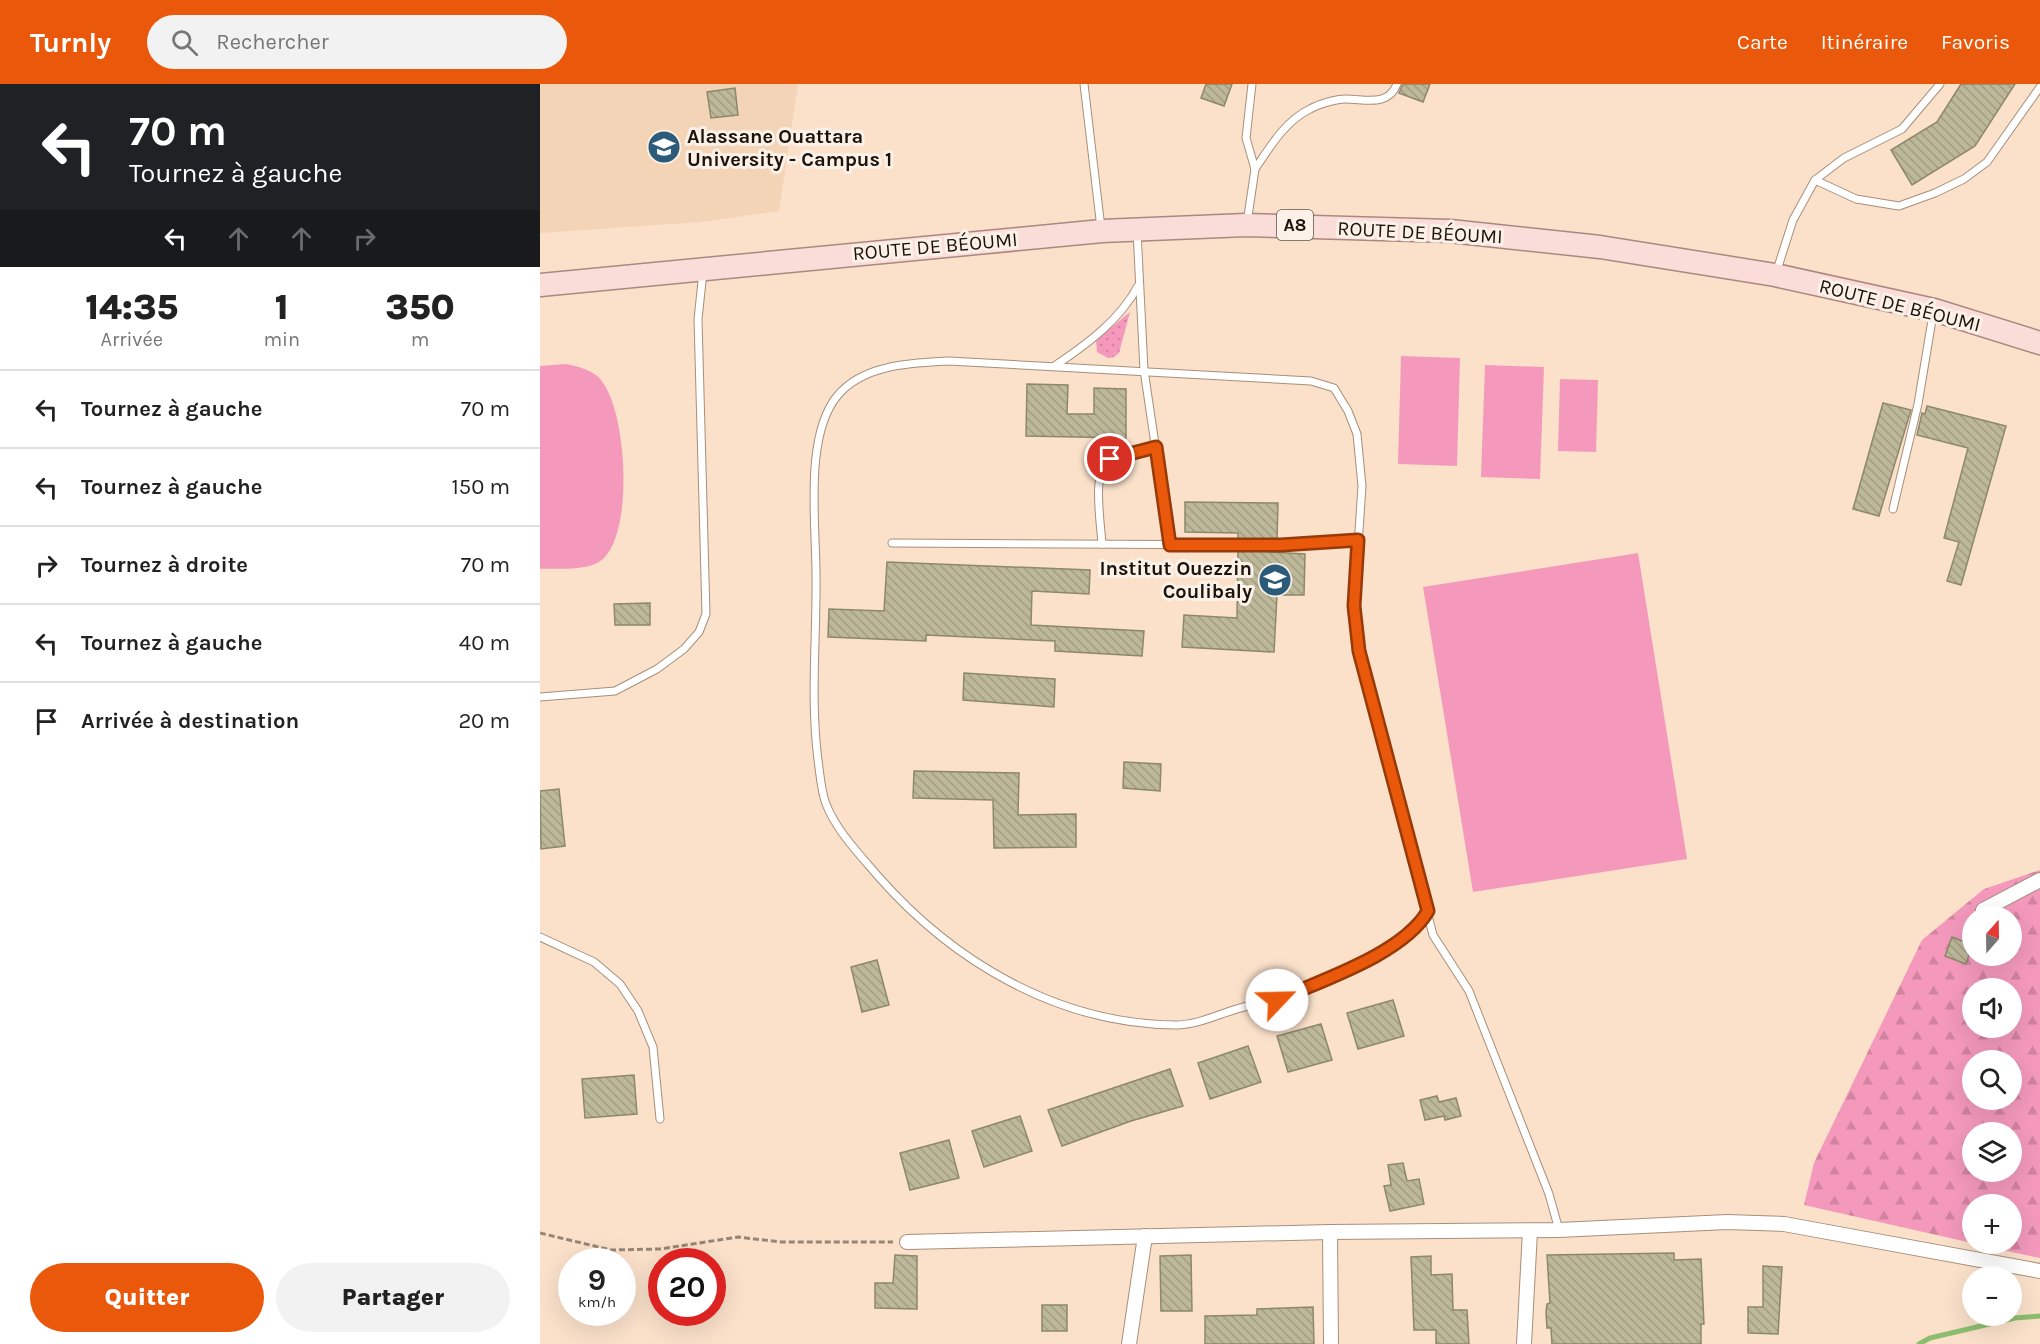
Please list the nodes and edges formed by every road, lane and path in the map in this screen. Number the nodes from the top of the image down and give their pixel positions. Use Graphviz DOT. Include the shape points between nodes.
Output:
graph roads {
  1 [pos="1084,84"];
  2 [pos="1252,84"];
  3 [pos="1397,84"];
  4 [pos="1940,84"];
  5 [pos="2040,87"];
  6 [pos="1255,169"];
  7 [pos="1815,180"];
  8 [pos="1246,225"];
  9 [pos="1137,229"];
  10 [pos="1102,231"];
  11 [pos="703,271"];
  12 [pos="1775,275"];
  13 [pos="1139,284"];
  14 [pos="540,285"];
  15 [pos="1934,310"];
  16 [pos="2040,343"];
  17 [pos="1055,365"];
  18 [pos="1144,370"];
  19 [pos="1156,447"];
  20 [pos="1893,509"];
  21 [pos="1358,540"];
  22 [pos="892,543"];
  23 [pos="1101,544"];
  24 [pos="1170,545"];
  25 [pos="540,697"];
  26 [pos="2040,880"];
  27 [pos="1991,906"];
  28 [pos="1428,911"];
  29 [pos="540,937"];
  30 [pos="660,1119"];
  31 [pos="1559,1230"];
  32 [pos="1530,1231"];
  33 [pos="1330,1232"];
  34 [pos="540,1233"];
  35 [pos="1144,1236"];
  36 [pos="907,1242"];
  37 [pos="2040,1271"];
  38 [pos="1129,1344"];
  39 [pos="1331,1344"];
  40 [pos="1524,1344"];
  1 -- 10 [label="lane"];
  2 -- 6 [label="lane" via="1246,138"];
  3 -- 6 [label="lane" via="1393,94 1383,100 1343,99 1310,109 1281,131"];
  4 -- 7 [label="lane" via="1902,129 1844,158"];
  5 -- 7 [label="lane" via="1987,162 1935,193 1899,206 1856,199"];
  6 -- 8 [label="lane"];
  7 -- 12 [label="lane" via="1793,219"];
  8 -- 9 [label="main road, ROUTE DE BÉOUMI / A8"];
  8 -- 12 [label="main road, ROUTE DE BÉOUMI / A8" via="1450,231 1600,247"];
  9 -- 10 [label="main road, ROUTE DE BÉOUMI / A8"];
  9 -- 13 [label="lane"];
  10 -- 11 [label="main road, ROUTE DE BÉOUMI / A8"];
  11 -- 14 [label="main road, ROUTE DE BÉOUMI / A8"];
  11 -- 25 [label="lane" via="698,319 706,614 699,632 684,649 657,669 615,691"];
  12 -- 15 [label="main road, ROUTE DE BÉOUMI / A8"];
  13 -- 17 [label="lane" via="1117,315 1083,347"];
  13 -- 18 [label="lane"];
  15 -- 16 [label="main road, ROUTE DE BÉOUMI / A8"];
  15 -- 20 [label="lane" via="1918,404"];
  17 -- 18 [label="lane"];
  17 -- 28 [label="lane" via="906,363 847,386 831,405 816,456 817,601 813,669 820,775 826,804 838,826 896,897 934,932 984,968 1041,999 1076,1011 1131,1021 1178,1025 1277,1000 1385,949 1420,923"];
  18 -- 19 [label="lane"];
  18 -- 21 [label="lane" via="1311,381 1334,388 1358,434 1362,486"];
  19 -- 23 [label="lane" via="1110,459 1101,467"];
  19 -- 24 [label="lane"];
  21 -- 24 [label="lane"];
  21 -- 28 [label="lane" via="1354,606 1359,651"];
  22 -- 23 [label="lane"];
  23 -- 24 [label="lane"];
  26 -- 27 [label="street"];
  28 -- 31 [label="lane" via="1433,935 1469,991 1549,1194"];
  29 -- 30 [label="lane" via="594,962 620,984 632,1002 653,1047"];
  31 -- 32 [label="street"];
  31 -- 37 [label="street" via="1727,1222 1784,1224"];
  32 -- 33 [label="street"];
  32 -- 40 [label="street"];
  33 -- 35 [label="street"];
  33 -- 39 [label="street"];
  34 -- 36 [label="path" via="611,1250 660,1249 738,1237 781,1242"];
  35 -- 36 [label="street"];
  35 -- 38 [label="street"];
}
